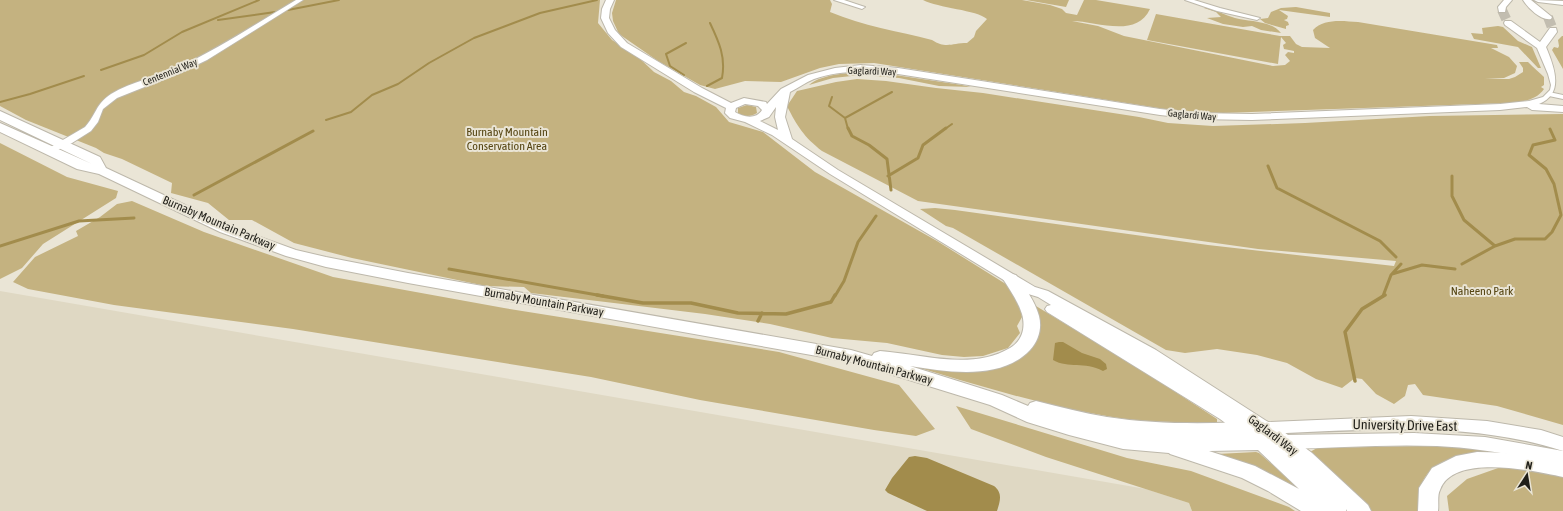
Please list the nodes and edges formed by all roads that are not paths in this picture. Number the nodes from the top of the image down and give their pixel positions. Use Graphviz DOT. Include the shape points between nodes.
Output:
graph roads {
  1 [pos="300,0"];
  2 [pos="610,0"];
  3 [pos="837,0"];
  4 [pos="1188,0"];
  5 [pos="1508,0"];
  6 [pos="1527,0"];
  7 [pos="1538,0"];
  8 [pos="1563,2"];
  9 [pos="862,7"];
  10 [pos="1502,10"];
  11 [pos="1548,17"];
  12 [pos="1257,18"];
  13 [pos="1508,23"];
  14 [pos="1553,30"];
  15 [pos="1541,47"];
  16 [pos="1559,82"];
  17 [pos="694,86"];
  18 [pos="785,91"];
  19 [pos="1552,94"];
  20 [pos="1563,97"];
  21 [pos="749,102"];
  22 [pos="1516,106"];
  23 [pos="731,107"];
  24 [pos="1563,109"];
  25 [pos="767,111"];
  26 [pos="0,115"];
  27 [pos="748,120"];
  28 [pos="0,127"];
  29 [pos="776,133"];
  30 [pos="787,141"];
  31 [pos="61,145"];
  32 [pos="48,151"];
  33 [pos="104,171"];
  34 [pos="1011,280"];
  35 [pos="1030,290"];
  36 [pos="851,356"];
  37 [pos="996,400"];
  38 [pos="1246,430"];
  39 [pos="1263,435"];
  40 [pos="1282,442"];
  41 [pos="1563,444"];
  42 [pos="1164,445"];
  43 [pos="1563,458"];
  44 [pos="1563,469"];
  45 [pos="1318,511"];
  46 [pos="1336,511"];
  47 [pos="1361,511"];
  48 [pos="1428,511"];
  1 -- 31 [label="street, Centennial Way" via="204,58 114,96 100,108 88,129"];
  2 -- 17 [label="street" via="605,18 611,32 624,45"];
  3 -- 9 [label="street"];
  4 -- 12 [label="street"];
  5 -- 10 [label="street"];
  6 -- 11 [label="street"];
  7 -- 8 [label="street"];
  13 -- 15 [label="street"];
  14 -- 15 [label="street"];
  15 -- 16 [label="street"];
  16 -- 19 [label="street"];
  17 -- 21 [label="street"];
  17 -- 23 [label="street"];
  18 -- 21 [label="street, Gaglardi Way"];
  18 -- 22 [label="street, Gaglardi Way" via="820,74 866,68 1208,117"];
  18 -- 25 [label="street, Gaglardi Way"];
  18 -- 30 [label="street" via="780,122"];
  19 -- 20 [label="street"];
  19 -- 22 [label="street, Gaglardi Way" via="1547,99"];
  21 -- 23 [label="street, Gaglardi Way"];
  21 -- 25 [label="street" via="762,104"];
  22 -- 24 [label="street"];
  23 -- 27 [label="street, Gaglardi Way" via="730,113 733,116"];
  25 -- 27 [label="street" via="760,118"];
  25 -- 29 [label="street, Gaglardi Way"];
  26 -- 31 [label="main road, Burnaby Mountain Parkway"];
  27 -- 29 [label="street, Gaglardi Way"];
  28 -- 32 [label="main road, Burnaby Mountain Parkway"];
  29 -- 30 [label="street, Gaglardi Way"];
  30 -- 34 [label="street, Gaglardi Way"];
  31 -- 32 [label="street, Centennial Way"];
  31 -- 33 [label="main road, Burnaby Mountain Parkway" via="95,160"];
  32 -- 33 [label="main road, Burnaby Mountain Parkway" via="82,166"];
  33 -- 36 [label="main road, Burnaby Mountain Parkway" via="225,229 319,260"];
  34 -- 35 [label="street, Gaglardi Way"];
  34 -- 36 [label="main road" via="1032,315 1030,337 1024,347 1012,356 996,362 961,365"];
  35 -- 38 [label="street, Gaglardi Way" via="1036,299 1226,415"];
  35 -- 39 [label="street, Gaglardi Way" via="1043,294 1151,354 1218,396"];
  36 -- 37 [label="main road, Burnaby Mountain Parkway"];
  37 -- 38 [label="main road, Burnaby Mountain Parkway" via="1118,426 1175,431"];
  37 -- 42 [label="main road, Burnaby Mountain Parkway" via="1034,417 1068,428 1123,441"];
  38 -- 39 [label="main road, Gaglardi Way"];
  39 -- 40 [label="main road, University Drive East"];
  39 -- 41 [label="street, University Drive East" via="1411,422 1487,427 1541,437"];
  39 -- 42 [label="main road, Burnaby Mountain Parkway" via="1236,444"];
  39 -- 46 [label="main road, Gaglardi Way"];
  40 -- 43 [label="street, University Drive East" via="1418,439 1458,441 1521,449"];
  40 -- 47 [label="main road, Gaglardi Way" via="1305,459"];
  42 -- 45 [label="main road" via="1248,472"];
  44 -- 48 [label="main road" via="1504,459 1459,463 1440,473 1430,486"];
}
